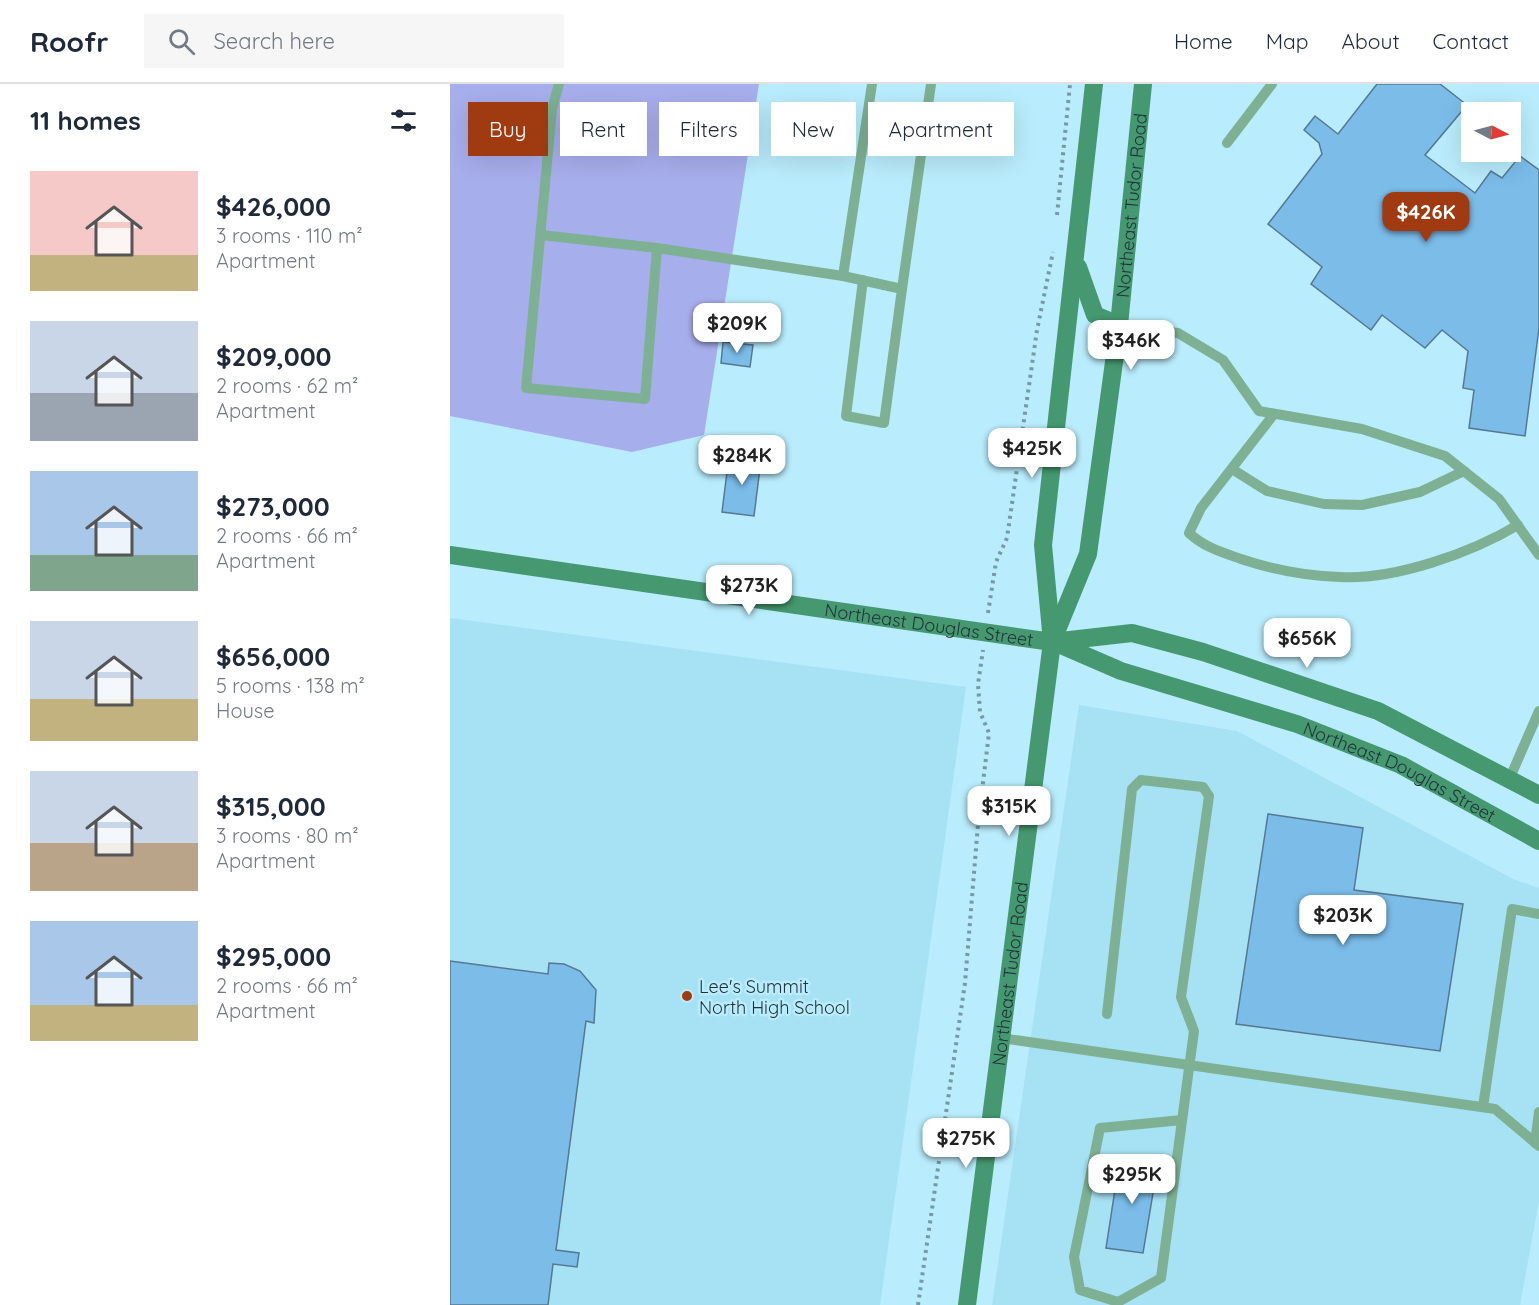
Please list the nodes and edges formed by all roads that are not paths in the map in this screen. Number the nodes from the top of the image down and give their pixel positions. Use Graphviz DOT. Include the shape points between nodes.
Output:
graph roads {
  1 [pos="559,84"];
  2 [pos="872,84"];
  3 [pos="932,84"];
  4 [pos="1094,84"];
  5 [pos="1143,84"];
  6 [pos="1272,84"];
  7 [pos="1227,143"];
  8 [pos="541,236"];
  9 [pos="657,248"];
  10 [pos="1075,257"];
  11 [pos="843,276"];
  12 [pos="863,280"];
  13 [pos="902,289"];
  14 [pos="1119,325"];
  15 [pos="1274,414"];
  16 [pos="1232,469"];
  17 [pos="1464,471"];
  18 [pos="1518,525"];
  19 [pos="450,555"];
  20 [pos="1539,555"];
  21 [pos="1052,642"];
  22 [pos="1539,711"];
  23 [pos="1509,780"];
  24 [pos="1539,795"];
  25 [pos="1539,842"];
  26 [pos="1539,914"];
  27 [pos="1107,1014"];
  28 [pos="1001,1038"];
  29 [pos="1189,1063"];
  30 [pos="1483,1107"];
  31 [pos="1539,1112"];
  32 [pos="1182,1120"];
  33 [pos="1537,1144"];
  34 [pos="967,1305"];
  1 -- 8 [label="lane" via="552,108"];
  2 -- 11 [label="lane"];
  3 -- 13 [label="lane"];
  4 -- 10 [label="street, Northeast Tudor Road"];
  5 -- 14 [label="street, Northeast Tudor Road"];
  6 -- 7 [label="lane"];
  8 -- 9 [label="lane"];
  8 -- 9 [label="lane" via="526,387 537,389 645,399"];
  9 -- 11 [label="lane"];
  10 -- 14 [label="street" via="1095,315"];
  10 -- 21 [label="street, Northeast Tudor Road" via="1043,545"];
  11 -- 12 [label="lane"];
  12 -- 13 [label="lane"];
  12 -- 13 [label="lane" via="846,416 884,423"];
  14 -- 15 [label="lane" via="1178,333 1223,360 1259,411"];
  14 -- 21 [label="street, Northeast Tudor Road" via="1088,554"];
  15 -- 16 [label="lane"];
  15 -- 17 [label="lane" via="1362,429 1445,456"];
  16 -- 17 [label="lane" via="1268,491 1324,504 1362,505 1420,492"];
  16 -- 18 [label="lane" via="1201,508 1189,532 1202,545 1262,566 1341,578 1398,572 1494,539"];
  17 -- 18 [label="lane" via="1499,498"];
  18 -- 20 [label="lane"];
  19 -- 21 [label="street, Northeast Douglas Street"];
  21 -- 23 [label="street, Northeast Douglas Street" via="1132,633 1203,652 1378,711"];
  21 -- 25 [label="street, Northeast Douglas Street" via="1121,671 1287,721 1401,765"];
  21 -- 28 [label="street, Northeast Tudor Road"];
  22 -- 23 [label="lane"];
  23 -- 24 [label="street, Northeast Douglas Street"];
  26 -- 30 [label="lane" via="1512,909"];
  27 -- 29 [label="lane" via="1132,789 1141,780 1203,788 1209,796 1181,997 1194,1031"];
  28 -- 29 [label="lane"];
  28 -- 34 [label="street, Northeast Tudor Road"];
  29 -- 30 [label="lane"];
  29 -- 32 [label="lane"];
  30 -- 33 [label="lane" via="1495,1109"];
  31 -- 33 [label="lane"];
  32 -- 32 [label="lane" via="1161,1278 1118,1302 1080,1290 1074,1257 1100,1128"];
}
